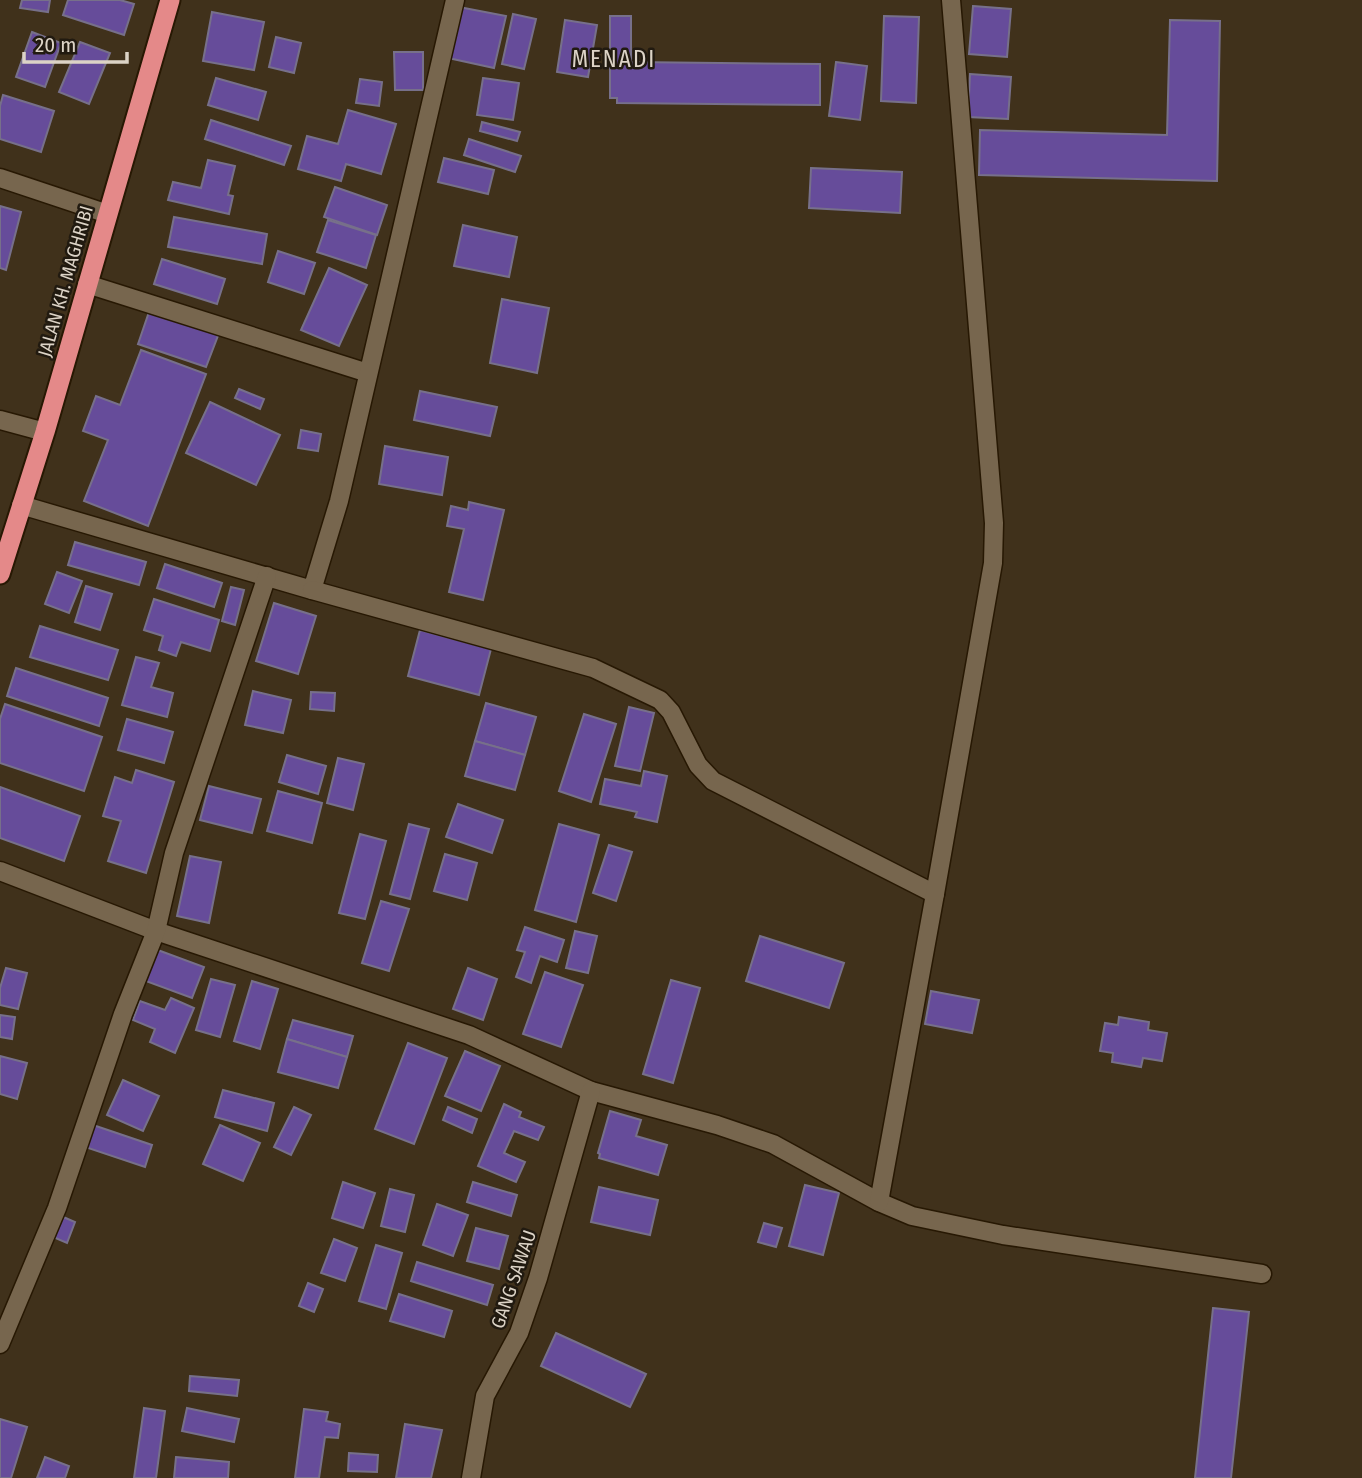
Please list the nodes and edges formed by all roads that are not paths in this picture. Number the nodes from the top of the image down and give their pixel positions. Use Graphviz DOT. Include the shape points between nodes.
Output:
graph roads {
  1 [pos="170,0"];
  2 [pos="455,0"];
  3 [pos="951,0"];
  4 [pos="0,178"];
  5 [pos="108,214"];
  6 [pos="87,284"];
  7 [pos="368,373"];
  8 [pos="0,420"];
  9 [pos="45,432"];
  10 [pos="21,505"];
  11 [pos="0,573"];
  12 [pos="267,576"];
  13 [pos="312,590"];
  14 [pos="0,871"];
  15 [pos="935,894"];
  16 [pos="156,931"];
  17 [pos="591,1091"];
  18 [pos="879,1202"];
  19 [pos="1262,1275"];
  20 [pos="0,1344"];
  21 [pos="471,1478"];
  1 -- 5 [label="highway, JALAN KH. MAGHRIBI"];
  2 -- 7 [label="street"];
  3 -- 15 [label="street" via="994,523 993,563"];
  4 -- 5 [label="street"];
  5 -- 6 [label="highway, JALAN KH. MAGHRIBI"];
  6 -- 7 [label="street"];
  6 -- 9 [label="highway, JALAN KH. MAGHRIBI"];
  7 -- 13 [label="street" via="339,501"];
  8 -- 9 [label="street"];
  9 -- 10 [label="highway, JALAN KH. MAGHRIBI"];
  10 -- 11 [label="highway, JALAN KH. MAGHRIBI"];
  10 -- 12 [label="street"];
  12 -- 13 [label="street"];
  12 -- 16 [label="street" via="174,853"];
  13 -- 15 [label="street" via="593,668 626,682 666,706 698,765 713,781"];
  14 -- 16 [label="street"];
  15 -- 18 [label="street"];
  16 -- 17 [label="street" via="469,1035"];
  16 -- 20 [label="street" via="57,1209"];
  17 -- 18 [label="street" via="773,1144"];
  17 -- 21 [label="street, GANG SAWAU" via="538,1278 519,1332 485,1396"];
  18 -- 19 [label="street" via="912,1216 1003,1235"];
}
